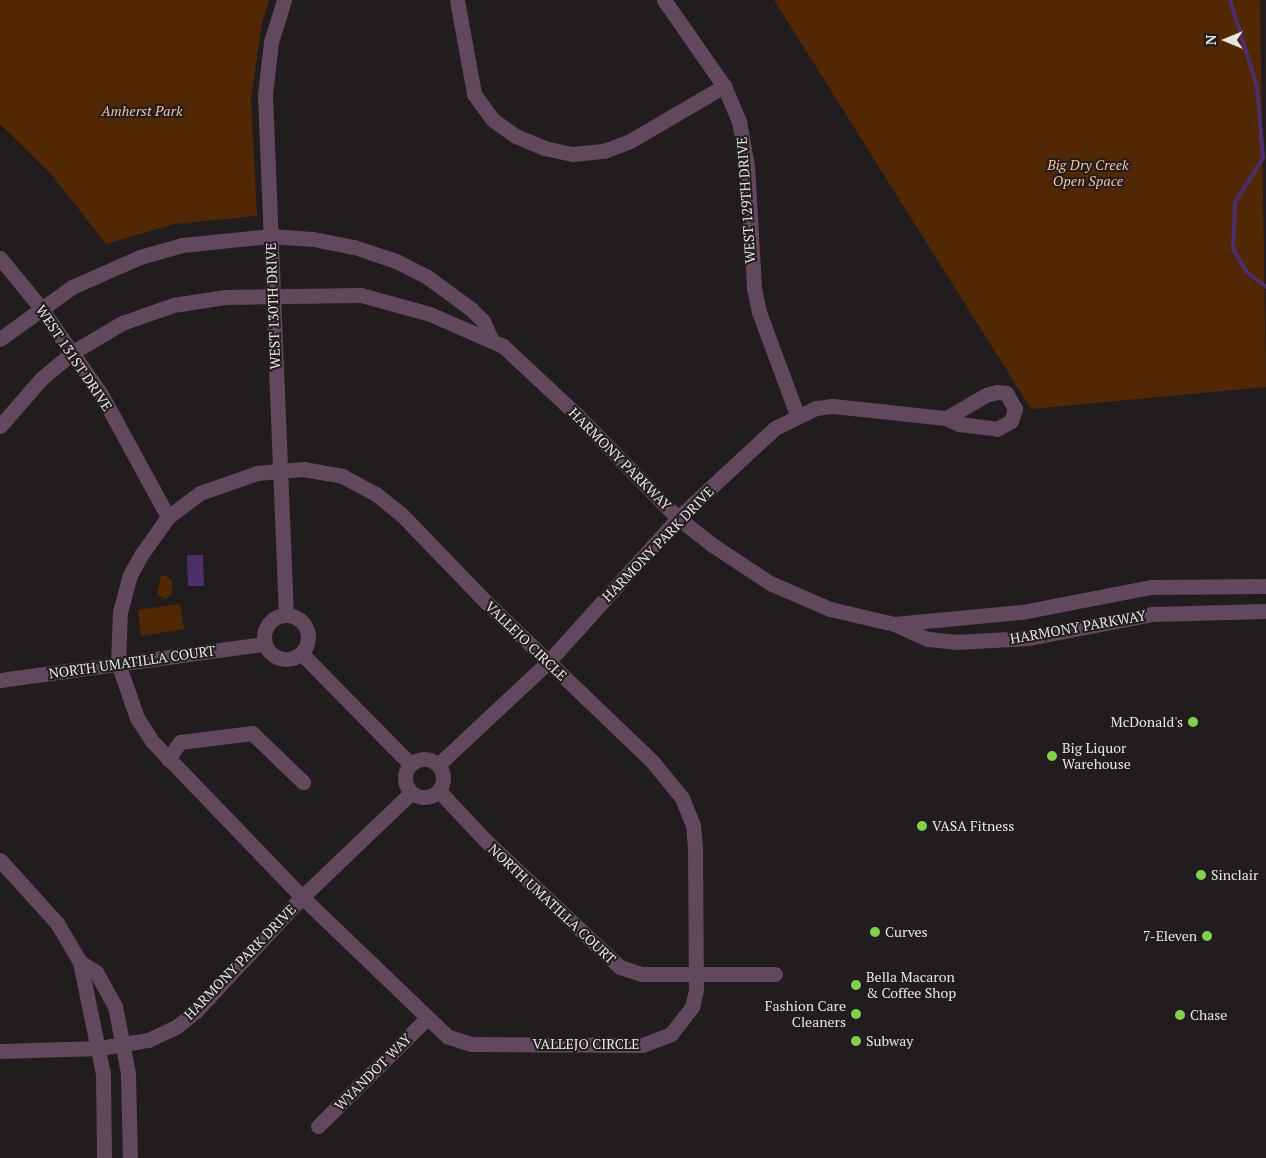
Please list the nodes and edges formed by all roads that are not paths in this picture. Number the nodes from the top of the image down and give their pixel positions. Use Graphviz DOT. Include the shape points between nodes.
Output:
graph roads {
  1 [pos="284,0"];
  2 [pos="457,0"];
  3 [pos="664,0"];
  4 [pos="724,86"];
  5 [pos="270,236"];
  6 [pos="0,258"];
  7 [pos="274,295"];
  8 [pos="40,308"];
  9 [pos="491,338"];
  10 [pos="0,339"];
  11 [pos="73,352"];
  12 [pos="797,415"];
  13 [pos="946,418"];
  14 [pos="0,426"];
  15 [pos="278,470"];
  16 [pos="168,517"];
  17 [pos="678,518"];
  18 [pos="1266,586"];
  19 [pos="1140,588"];
  20 [pos="1266,611"];
  21 [pos="286,615"];
  22 [pos="1141,615"];
  23 [pos="894,624"];
  24 [pos="264,644"];
  25 [pos="302,654"];
  26 [pos="548,662"];
  27 [pos="118,663"];
  28 [pos="0,680"];
  29 [pos="168,759"];
  30 [pos="410,764"];
  31 [pos="439,764"];
  32 [pos="303,782"];
  33 [pos="439,791"];
  34 [pos="411,793"];
  35 [pos="0,860"];
  36 [pos="302,896"];
  37 [pos="80,962"];
  38 [pos="696,974"];
  39 [pos="775,974"];
  40 [pos="427,1018"];
  41 [pos="124,1044"];
  42 [pos="100,1048"];
  43 [pos="0,1051"];
  44 [pos="318,1126"];
  45 [pos="104,1158"];
  46 [pos="130,1158"];
  1 -- 5 [label="street, WEST 130TH DRIVE" via="272,42 266,95"];
  2 -- 4 [label="street" via="474,94 493,120 516,136 544,148 573,154 604,151 630,140"];
  3 -- 4 [label="street, WEST 129TH DRIVE"];
  4 -- 12 [label="street, WEST 129TH DRIVE" via="739,121 744,145 751,266 759,312"];
  5 -- 7 [label="street, WEST 130TH DRIVE"];
  5 -- 8 [label="street, HARMONY PARKWAY" via="182,245 140,257 72,287"];
  5 -- 9 [label="street, HARMONY PARKWAY" via="354,246 396,261 426,276 471,309 483,321"];
  6 -- 8 [label="street, WEST 131ST DRIVE"];
  7 -- 9 [label="street, HARMONY PARKWAY" via="336,294 383,300 430,314 474,336"];
  7 -- 11 [label="street, HARMONY PARKWAY" via="225,297 174,305 122,323"];
  7 -- 15 [label="street, WEST 130TH DRIVE"];
  8 -- 10 [label="street, HARMONY PARKWAY"];
  8 -- 11 [label="street, WEST 131ST DRIVE"];
  9 -- 17 [label="street, HARMONY PARKWAY" via="577,415"];
  11 -- 14 [label="street, HARMONY PARKWAY" via="41,379"];
  11 -- 16 [label="street, WEST 131ST DRIVE" via="101,394"];
  12 -- 13 [label="street, HARMONY PARK DRIVE" via="833,406"];
  12 -- 17 [label="street, HARMONY PARK DRIVE" via="775,428"];
  15 -- 16 [label="street, VALLEJO CIRCLE" via="221,484 184,502"];
  15 -- 21 [label="street, WEST 130TH DRIVE"];
  15 -- 26 [label="street, VALLEJO CIRCLE" via="326,472 376,494 401,514 464,581"];
  16 -- 27 [label="street, VALLEJO CIRCLE" via="130,575 120,612"];
  17 -- 23 [label="street, HARMONY PARKWAY" via="726,556 770,583 830,609"];
  17 -- 26 [label="street, HARMONY PARK DRIVE"];
  18 -- 19 [label="street, HARMONY PARKWAY"];
  19 -- 22 [label="street"];
  19 -- 23 [label="street, HARMONY PARKWAY" via="1022,612"];
  20 -- 22 [label="street, HARMONY PARKWAY"];
  21 -- 24 [label="street" via="268,624"];
  21 -- 25 [label="street" via="302,621 307,629 308,638"];
  22 -- 23 [label="street, HARMONY PARKWAY" via="1055,634 993,642 928,639"];
  24 -- 25 [label="street" via="270,654 280,660"];
  24 -- 27 [label="street, NORTH UMATILLA COURT"];
  25 -- 30 [label="street"];
  26 -- 31 [label="street, HARMONY PARK DRIVE"];
  26 -- 38 [label="street, VALLEJO CIRCLE" via="665,774 686,806 696,847"];
  27 -- 28 [label="street, NORTH UMATILLA COURT"];
  27 -- 29 [label="street, VALLEJO CIRCLE" via="137,718"];
  29 -- 32 [label="street" via="180,742 252,733"];
  29 -- 36 [label="street, VALLEJO CIRCLE"];
  30 -- 31 [label="street" via="426,758"];
  30 -- 34 [label="street" via="405,780"];
  31 -- 33 [label="street" via="444,775"];
  33 -- 34 [label="street" via="423,797"];
  33 -- 38 [label="street, NORTH UMATILLA COURT" via="610,960 640,974"];
  34 -- 36 [label="street, HARMONY PARK DRIVE"];
  35 -- 37 [label="street" via="57,923"];
  36 -- 40 [label="street, VALLEJO CIRCLE"];
  36 -- 41 [label="street, HARMONY PARK DRIVE" via="188,1019 162,1034"];
  37 -- 41 [label="street" via="96,972 106,987"];
  37 -- 42 [label="street"];
  38 -- 39 [label="street, NORTH UMATILLA COURT"];
  38 -- 40 [label="street, VALLEJO CIRCLE" via="692,1007 682,1023 663,1038 643,1045 471,1044 447,1036"];
  40 -- 44 [label="street, WYANDOT WAY"];
  41 -- 42 [label="street, HARMONY PARK DRIVE"];
  41 -- 46 [label="street"];
  42 -- 43 [label="street, HARMONY PARK DRIVE"];
  42 -- 45 [label="street"];
}
